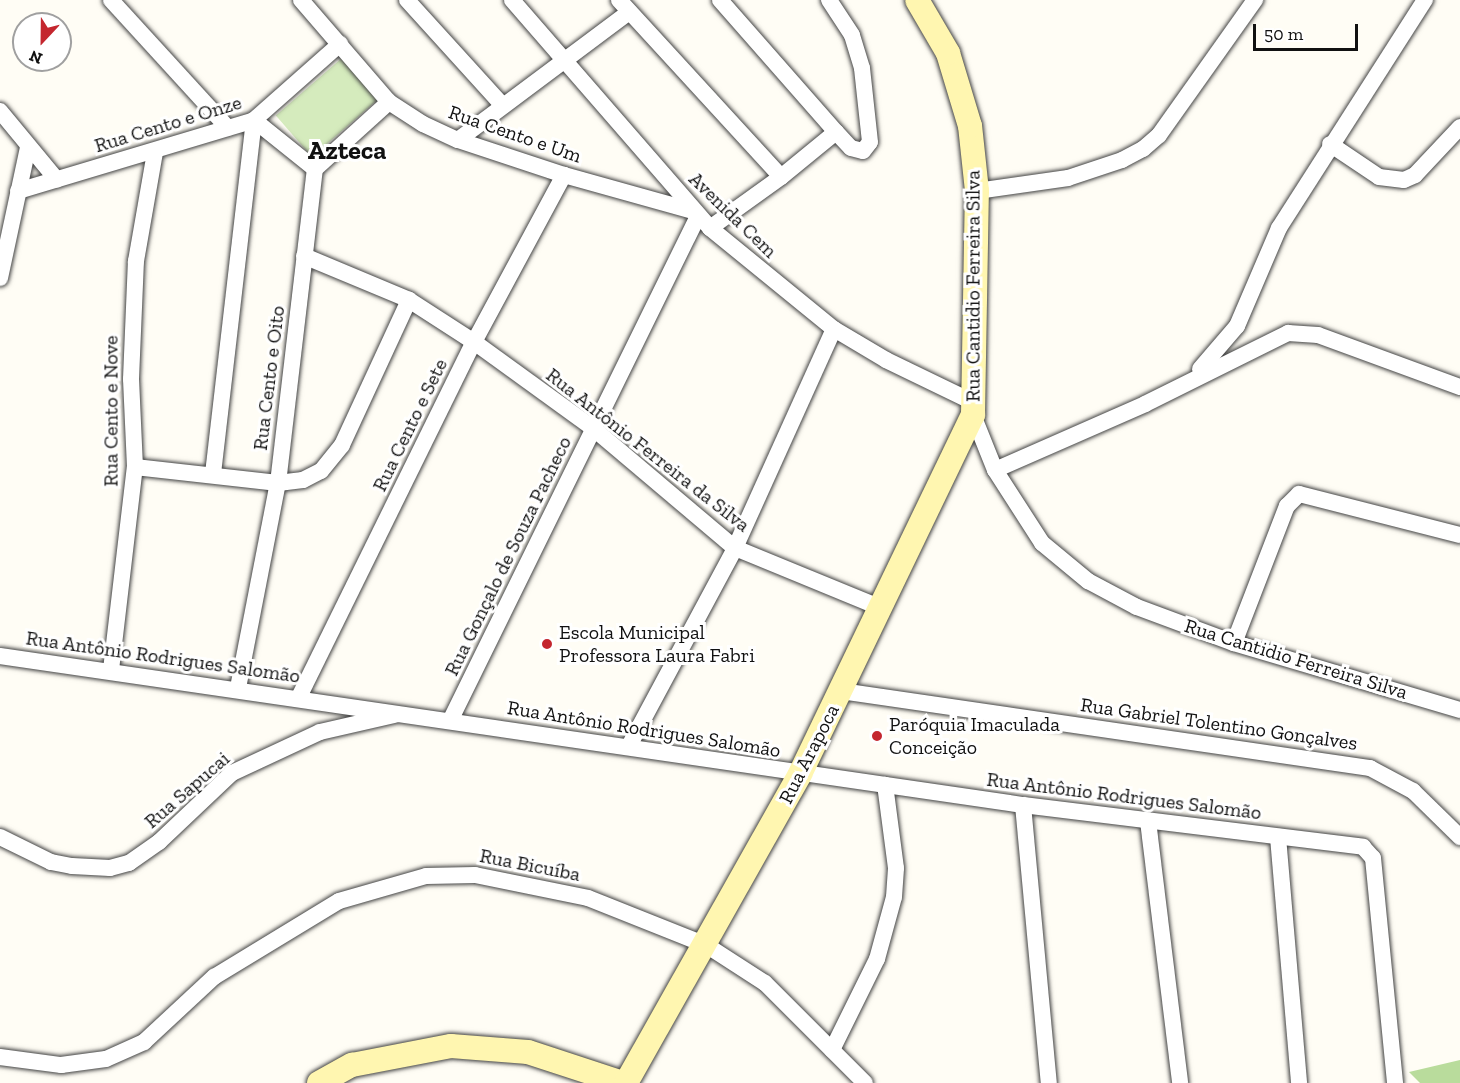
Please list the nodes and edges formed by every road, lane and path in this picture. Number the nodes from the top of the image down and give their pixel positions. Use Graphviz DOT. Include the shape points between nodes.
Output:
graph roads {
  1 [pos="111,0"];
  2 [pos="406,0"];
  3 [pos="512,0"];
  4 [pos="720,0"];
  5 [pos="829,0"];
  6 [pos="917,0"];
  7 [pos="1255,0"];
  8 [pos="1425,0"];
  9 [pos="308,2"];
  10 [pos="624,6"];
  11 [pos="340,44"];
  12 [pos="566,59"];
  13 [pos="389,102"];
  14 [pos="503,106"];
  15 [pos="0,111"];
  16 [pos="254,120"];
  17 [pos="228,128"];
  18 [pos="1460,128"];
  19 [pos="836,132"];
  20 [pos="458,140"];
  21 [pos="1330,144"];
  22 [pos="28,147"];
  23 [pos="155,152"];
  24 [pos="315,169"];
  25 [pos="564,175"];
  26 [pos="781,177"];
  27 [pos="57,180"];
  28 [pos="18,190"];
  29 [pos="977,191"];
  30 [pos="700,218"];
  31 [pos="304,256"];
  32 [pos="0,278"];
  33 [pos="409,300"];
  34 [pos="834,329"];
  35 [pos="474,342"];
  36 [pos="1188,380"];
  37 [pos="1460,387"];
  38 [pos="973,409"];
  39 [pos="594,429"];
  40 [pos="135,467"];
  41 [pos="995,470"];
  42 [pos="213,474"];
  43 [pos="278,483"];
  44 [pos="1460,536"];
  45 [pos="735,548"];
  46 [pos="882,608"];
  47 [pos="1234,643"];
  48 [pos="0,656"];
  49 [pos="111,670"];
  50 [pos="238,688"];
  51 [pos="841,691"];
  52 [pos="299,697"];
  53 [pos="1460,710"];
  54 [pos="404,713"];
  55 [pos="450,721"];
  56 [pos="629,746"];
  57 [pos="800,774"];
  58 [pos="885,785"];
  59 [pos="1023,806"];
  60 [pos="1148,821"];
  61 [pos="0,837"];
  62 [pos="1278,837"];
  63 [pos="1460,837"];
  64 [pos="706,945"];
  65 [pos="832,1050"];
  66 [pos="0,1057"];
  67 [pos="319,1083"];
  68 [pos="624,1083"];
  69 [pos="865,1083"];
  70 [pos="1049,1083"];
  71 [pos="1180,1083"];
  72 [pos="1299,1083"];
  73 [pos="1395,1083"];
  1 -- 17 [label="street"];
  2 -- 14 [label="street"];
  3 -- 12 [label="street, Avenida Cem"];
  4 -- 19 [label="street"];
  5 -- 19 [label="street" via="852,35 862,68 870,142 863,150 851,148"];
  6 -- 29 [label="street, Rua Cantidio Ferreira Silva" via="948,54 970,126"];
  7 -- 29 [label="street" via="1159,135 1143,149 1068,178"];
  8 -- 21 [label="street"];
  9 -- 11 [label="street, Rua Cento e Um"];
  10 -- 12 [label="street"];
  10 -- 26 [label="street"];
  11 -- 13 [label="street, Rua Cento e Um"];
  11 -- 16 [label="street, Rua Cento e Onze"];
  12 -- 14 [label="street"];
  12 -- 30 [label="street, Avenida Cem"];
  13 -- 20 [label="street, Rua Cento e Um"];
  13 -- 24 [label="street"];
  14 -- 20 [label="street"];
  15 -- 22 [label="street"];
  16 -- 17 [label="street, Rua Cento e Onze"];
  16 -- 24 [label="street"];
  16 -- 42 [label="street"];
  17 -- 23 [label="street, Rua Cento e Onze"];
  18 -- 21 [label="street" via="1416,175 1404,180 1379,177"];
  19 -- 26 [label="street"];
  20 -- 25 [label="street, Rua Cento e Um"];
  21 -- 36 [label="street" via="1279,228 1237,326 1226,343"];
  22 -- 27 [label="street"];
  22 -- 28 [label="street"];
  23 -- 27 [label="street, Rua Cento e Onze"];
  23 -- 40 [label="street, Rua Cento e Nove" via="134,298 131,379"];
  24 -- 31 [label="street, Rua Cento e Oito"];
  25 -- 30 [label="street, Rua Cento e Um"];
  25 -- 35 [label="street, Rua Cento e Sete"];
  26 -- 30 [label="street"];
  27 -- 28 [label="street, Rua Cento e Onze"];
  28 -- 32 [label="street"];
  29 -- 38 [label="street, Rua Cantidio Ferreira Silva"];
  30 -- 34 [label="street, Avenida Cem"];
  30 -- 39 [label="street, Rua Gonçalo de Souza Pacheco"];
  31 -- 33 [label="street, Rua Antônio Ferreira da Silva"];
  31 -- 43 [label="street, Rua Cento e Oito"];
  33 -- 35 [label="street, Rua Antônio Ferreira da Silva"];
  33 -- 43 [label="street" via="333,457 321,471 303,480"];
  34 -- 38 [label="street, Avenida Cem"];
  34 -- 45 [label="street"];
  35 -- 39 [label="street, Rua Antônio Ferreira da Silva"];
  35 -- 52 [label="street, Rua Cento e Sete"];
  36 -- 37 [label="street" via="1288,333 1305,331"];
  36 -- 41 [label="street"];
  38 -- 41 [label="street, Rua Cantidio Ferreira Silva"];
  38 -- 46 [label="street, Rua Arapoca"];
  39 -- 45 [label="street, Rua Antônio Ferreira da Silva"];
  39 -- 55 [label="street, Rua Gonçalo de Souza Pacheco"];
  40 -- 42 [label="street"];
  40 -- 49 [label="street, Rua Cento e Nove"];
  41 -- 47 [label="street, Rua Cantidio Ferreira Silva" via="1042,543 1088,581 1137,607"];
  42 -- 43 [label="street"];
  43 -- 50 [label="street, Rua Cento e Oito"];
  44 -- 47 [label="street" via="1299,494 1283,514"];
  45 -- 46 [label="street, Rua Antônio Ferreira da Silva"];
  45 -- 56 [label="street"];
  46 -- 51 [label="street, Rua Arapoca"];
  47 -- 53 [label="street, Rua Cantidio Ferreira Silva"];
  48 -- 49 [label="street, Rua Antônio Rodrigues Salomão"];
  49 -- 50 [label="street, Rua Antônio Rodrigues Salomão"];
  50 -- 52 [label="street, Rua Antônio Rodrigues Salomão"];
  51 -- 57 [label="street, Rua Arapoca"];
  51 -- 63 [label="street, Rua Gabriel Tolentino Gonçalves" via="1371,768 1413,791"];
  52 -- 54 [label="street, Rua Antônio Rodrigues Salomão"];
  54 -- 55 [label="street, Rua Antônio Rodrigues Salomão"];
  54 -- 61 [label="street, Rua Sapucai" via="320,732 232,772 159,842 129,862 110,868 51,862"];
  55 -- 56 [label="street, Rua Antônio Rodrigues Salomão"];
  56 -- 57 [label="street, Rua Antônio Rodrigues Salomão"];
  57 -- 58 [label="street, Rua Antônio Rodrigues Salomão"];
  57 -- 64 [label="street, Rua Arapoca"];
  58 -- 59 [label="street, Rua Antônio Rodrigues Salomão"];
  58 -- 65 [label="street" via="896,868 891,913 862,996"];
  59 -- 60 [label="street, Rua Antônio Rodrigues Salomão"];
  59 -- 70 [label="street"];
  60 -- 62 [label="street, Rua Antônio Rodrigues Salomão"];
  60 -- 71 [label="street"];
  62 -- 72 [label="street"];
  62 -- 73 [label="street, Rua Antônio Rodrigues Salomão" via="1363,847 1372,854"];
  64 -- 65 [label="street, Rua Bicuíba" via="765,983"];
  64 -- 66 [label="street, Rua Bicuíba" via="650,920 543,887 475,874 426,876 339,901 214,977 152,1035 129,1050 106,1059 61,1065"];
  64 -- 68 [label="street, Rua Arapoca"];
  65 -- 69 [label="street, Rua Bicuíba"];
  67 -- 68 [label="street" via="352,1065 451,1046 528,1052"];
}
